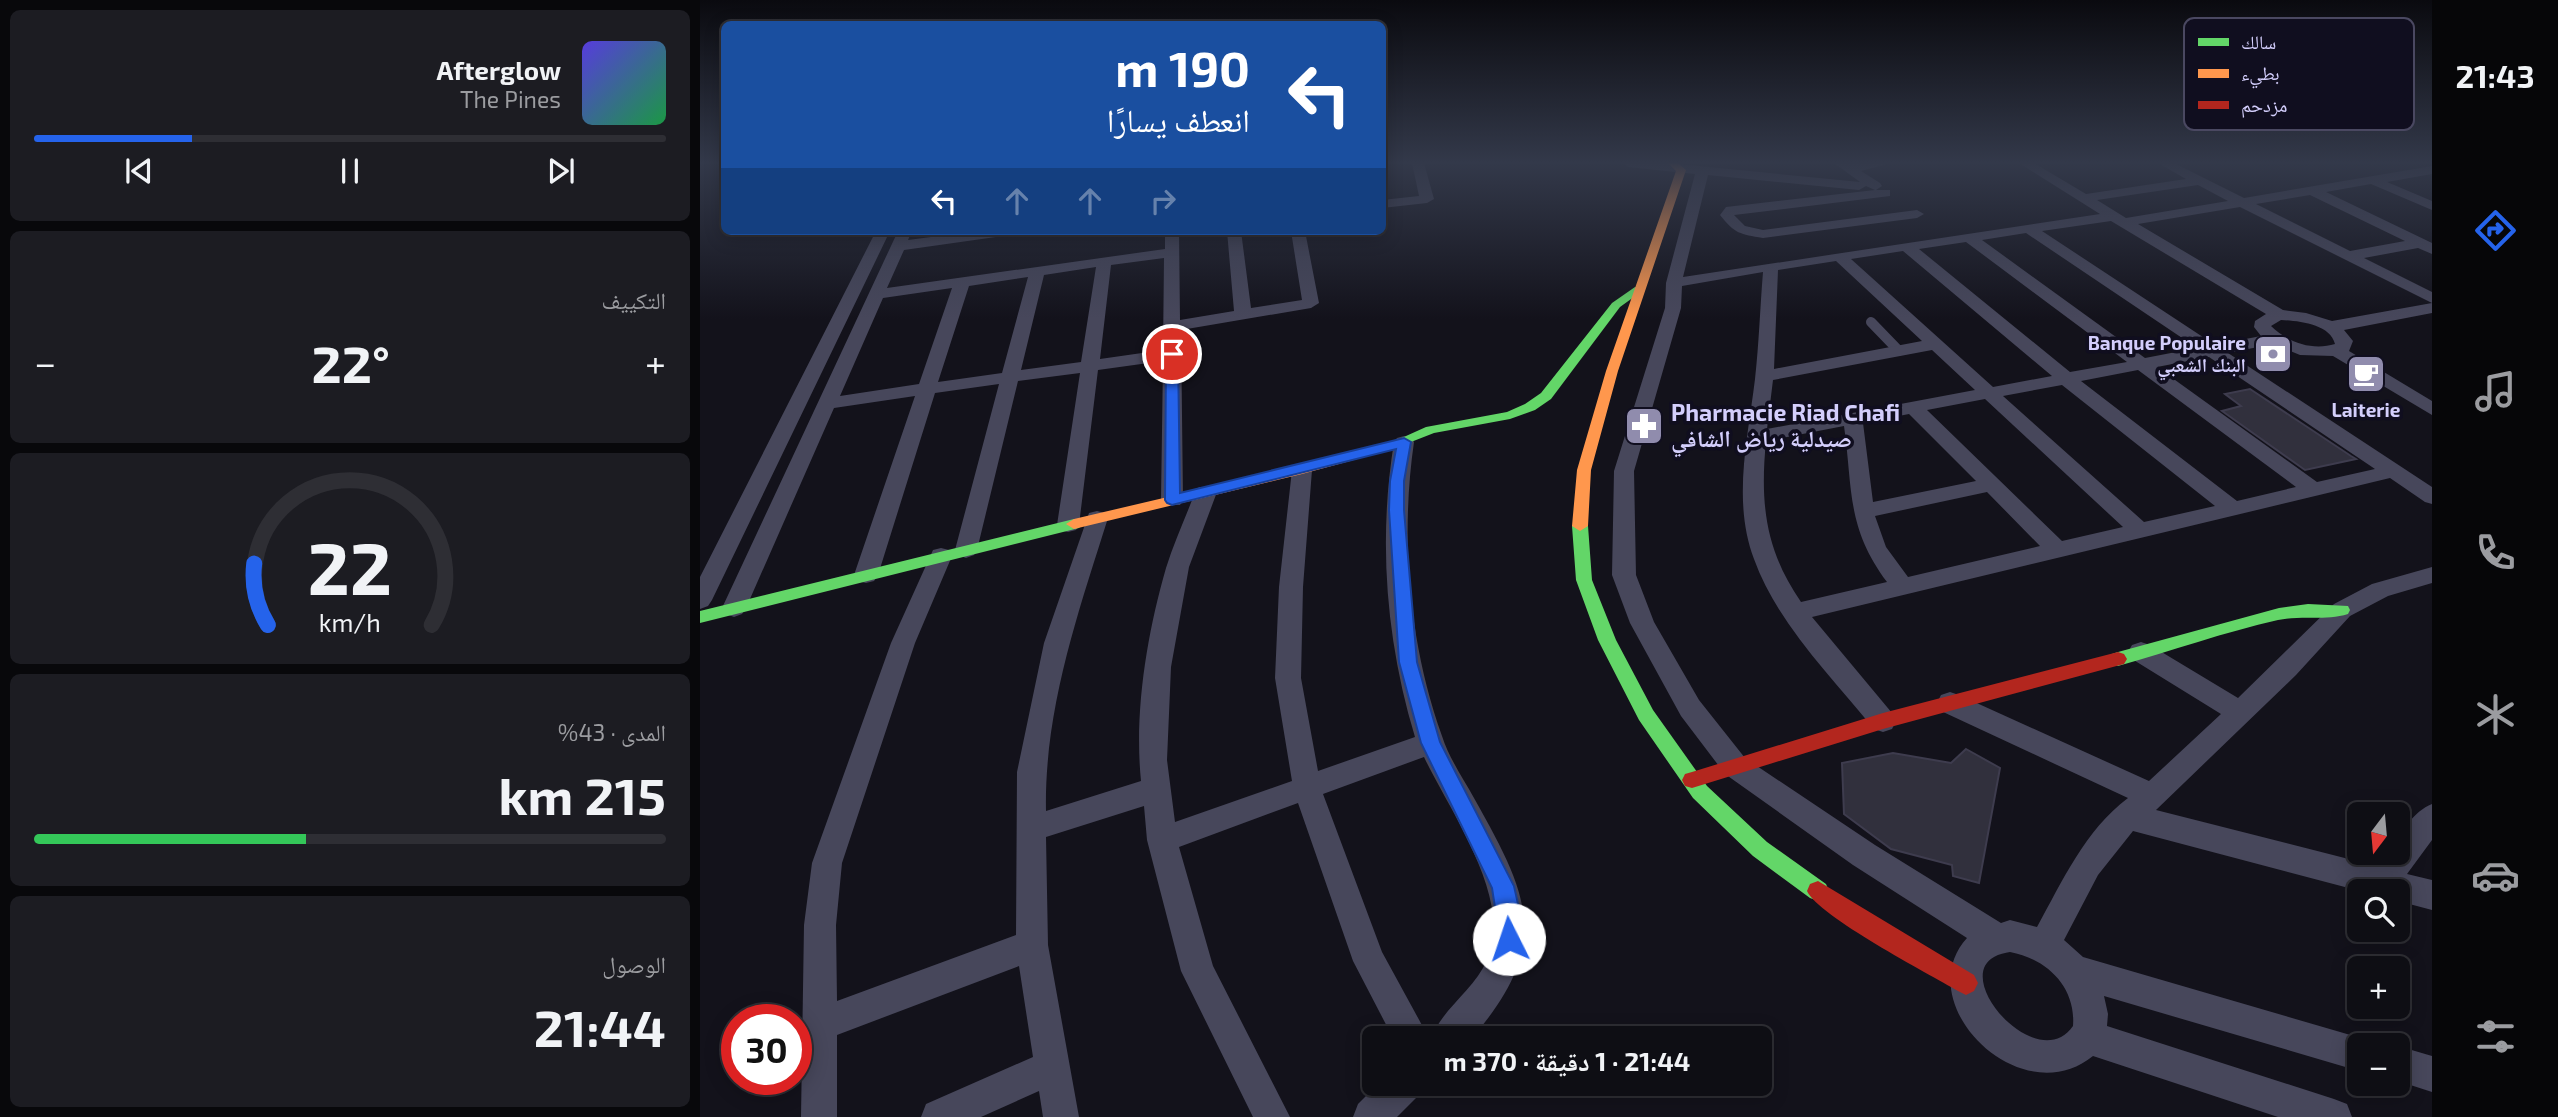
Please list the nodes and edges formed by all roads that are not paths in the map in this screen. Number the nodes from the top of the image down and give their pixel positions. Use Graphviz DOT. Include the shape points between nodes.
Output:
graph roads {
  1 [pos="1660,215"];
  2 [pos="1673,215"];
  3 [pos="1727,215"];
  4 [pos="1917,215"];
  5 [pos="2114,215"];
  6 [pos="2151,215"];
  7 [pos="2269,215"];
  8 [pos="2364,215"];
  9 [pos="2121,219"];
  10 [pos="1926,221"];
  11 [pos="2029,229"];
  12 [pos="881,235"];
  13 [pos="956,235"];
  14 [pos="1172,235"];
  15 [pos="1234,235"];
  16 [pos="1299,235"];
  17 [pos="902,239"];
  18 [pos="1962,239"];
  19 [pos="2428,245"];
  20 [pos="1906,246"];
  21 [pos="1172,252"];
  22 [pos="1839,256"];
  23 [pos="2346,256"];
  24 [pos="1104,262"];
  25 [pos="1770,266"];
  26 [pos="1037,271"];
  27 [pos="962,282"];
  28 [pos="1674,283"];
  29 [pos="1639,289"];
  30 [pos="877,294"];
  31 [pos="2432,298"];
  32 [pos="2432,308"];
  33 [pos="1243,314"];
  34 [pos="2279,314"];
  35 [pos="1871,322"];
  36 [pos="1172,326"];
  37 [pos="2330,327"];
  38 [pos="2274,339"];
  39 [pos="1936,344"];
  40 [pos="1899,351"];
  41 [pos="2213,351"];
  42 [pos="2336,351"];
  43 [pos="1172,354"];
  44 [pos="2142,365"];
  45 [pos="1090,366"];
  46 [pos="1764,376"];
  47 [pos="1010,377"];
  48 [pos="2068,380"];
  49 [pos="927,389"];
  50 [pos="1990,394"];
  51 [pos="828,403"];
  52 [pos="1914,408"];
  53 [pos="2432,408"];
  54 [pos="1853,420"];
  55 [pos="1757,437"];
  56 [pos="1404,442"];
  57 [pos="1302,470"];
  58 [pos="2394,471"];
  59 [pos="1990,485"];
  60 [pos="2313,491"];
  61 [pos="1206,492"];
  62 [pos="2432,497"];
  63 [pos="1172,500"];
  64 [pos="2234,509"];
  65 [pos="1863,511"];
  66 [pos="1097,518"];
  67 [pos="1068,525"];
  68 [pos="2140,531"];
  69 [pos="2058,551"];
  70 [pos="954,553"];
  71 [pos="866,575"];
  72 [pos="2432,575"];
  73 [pos="1903,587"];
  74 [pos="700,600"];
  75 [pos="734,608"];
  76 [pos="2342,610"];
  77 [pos="1795,612"];
  78 [pos="700,617"];
  79 [pos="2141,652"];
  80 [pos="1950,703"];
  81 [pos="2240,712"];
  82 [pos="1884,721"];
  83 [pos="1430,743"];
  84 [pos="1735,766"];
  85 [pos="1692,780"];
  86 [pos="1307,788"];
  87 [pos="1157,789"];
  88 [pos="2152,796"];
  89 [pos="2127,816"];
  90 [pos="2432,817"];
  91 [pos="1032,828"];
  92 [pos="1162,840"];
  93 [pos="2371,879"];
  94 [pos="2385,879"];
  95 [pos="2410,889"];
  96 [pos="2432,895"];
  97 [pos="1994,937"];
  98 [pos="1032,945"];
  99 [pos="2044,946"];
  100 [pos="2074,971"];
  101 [pos="1966,983"];
  102 [pos="820,1024"];
  103 [pos="1405,1026"];
  104 [pos="1459,1026"];
  105 [pos="2087,1037"];
  106 [pos="2347,1050"];
  107 [pos="1053,1066"];
  108 [pos="2410,1068"];
  109 [pos="2432,1074"];
  110 [pos="1392,1096"];
  111 [pos="818,1117"];
  112 [pos="939,1117"];
  113 [pos="1061,1117"];
  114 [pos="1272,1117"];
  115 [pos="1371,1117"];
  116 [pos="2334,1117"];
  1 -- 29 [label="street"];
  2 -- 28 [label="street"];
  3 -- 10 [label="street" via="1740,230 1763,234"];
  4 -- 10 [label="street"];
  5 -- 9 [label="street"];
  6 -- 9 [label="street"];
  7 -- 23 [label="street"];
  8 -- 19 [label="street"];
  9 -- 11 [label="street"];
  9 -- 34 [label="street"];
  10 -- 18 [label="street"];
  11 -- 18 [label="street"];
  11 -- 41 [label="street"];
  12 -- 74 [label="street"];
  13 -- 17 [label="street"];
  14 -- 21 [label="street"];
  15 -- 33 [label="street"];
  16 -- 33 [label="street" via="1311,303"];
  17 -- 30 [label="street"];
  18 -- 20 [label="street"];
  18 -- 44 [label="street"];
  19 -- 23 [label="street"];
  20 -- 22 [label="street"];
  20 -- 48 [label="street"];
  21 -- 24 [label="street"];
  21 -- 36 [label="street"];
  22 -- 25 [label="street"];
  22 -- 39 [label="street"];
  23 -- 31 [label="street"];
  24 -- 26 [label="street"];
  24 -- 45 [label="street"];
  25 -- 28 [label="street"];
  25 -- 46 [label="street"];
  26 -- 27 [label="street"];
  26 -- 47 [label="street"];
  27 -- 30 [label="street"];
  27 -- 49 [label="street"];
  28 -- 84 [label="street" via="1673,308 1624,471 1624,575 1642,623 1690,708"];
  29 -- 56 [label="street" via="1616,305 1546,396 1530,407 1431,430"];
  29 -- 85 [label="street" via="1584,470 1580,533 1584,580 1607,640 1646,715"];
  30 -- 51 [label="street"];
  32 -- 37 [label="street"];
  33 -- 36 [label="street"];
  34 -- 37 [label="street" via="2305,317"];
  34 -- 38 [label="street" via="2263,321 2262,327"];
  35 -- 40 [label="lane"];
  36 -- 43 [label="street"];
  37 -- 42 [label="street" via="2344,341"];
  38 -- 41 [label="street"];
  38 -- 42 [label="street" via="2308,351"];
  39 -- 40 [label="street"];
  39 -- 50 [label="street"];
  40 -- 46 [label="street"];
  41 -- 44 [label="street"];
  41 -- 58 [label="street"];
  42 -- 53 [label="street"];
  43 -- 45 [label="street"];
  43 -- 63 [label="street"];
  44 -- 48 [label="street"];
  44 -- 60 [label="street"];
  45 -- 47 [label="street"];
  45 -- 67 [label="street"];
  46 -- 55 [label="street"];
  47 -- 49 [label="street"];
  47 -- 70 [label="street"];
  48 -- 50 [label="street"];
  48 -- 64 [label="street"];
  49 -- 51 [label="street"];
  49 -- 71 [label="street"];
  50 -- 52 [label="street"];
  50 -- 68 [label="street"];
  51 -- 75 [label="street"];
  52 -- 54 [label="street"];
  52 -- 59 [label="street"];
  54 -- 55 [label="street"];
  54 -- 65 [label="street"];
  55 -- 77 [label="street" via="1757,528 1765,560"];
  56 -- 57 [label="street"];
  56 -- 83 [label="street" via="1396,510 1401,592 1408,662"];
  57 -- 61 [label="street"];
  57 -- 86 [label="street" via="1288,678"];
  58 -- 60 [label="street"];
  58 -- 62 [label="street"];
  59 -- 65 [label="street"];
  59 -- 69 [label="street"];
  60 -- 64 [label="street"];
  61 -- 63 [label="street"];
  61 -- 87 [label="street" via="1178,566 1158,667 1153,760"];
  63 -- 66 [label="street"];
  64 -- 68 [label="street"];
  65 -- 73 [label="street" via="1875,546"];
  66 -- 67 [label="street"];
  66 -- 91 [label="street" via="1056,643 1031,772"];
  67 -- 70 [label="street"];
  68 -- 69 [label="street"];
  69 -- 73 [label="street"];
  70 -- 71 [label="street"];
  70 -- 102 [label="street" via="904,643 827,863 820,925"];
  71 -- 75 [label="street"];
  72 -- 76 [label="street" via="2380,590"];
  73 -- 77 [label="street"];
  75 -- 78 [label="street"];
  76 -- 79 [label="street" via="2296,609"];
  76 -- 81 [label="street"];
  77 -- 82 [label="street"];
  79 -- 80 [label="street"];
  79 -- 81 [label="street"];
  80 -- 82 [label="street"];
  80 -- 88 [label="street"];
  81 -- 88 [label="street"];
  82 -- 84 [label="street"];
  83 -- 86 [label="street"];
  83 -- 104 [label="street" via="1503,886 1510,922 1508,955 1489,993"];
  84 -- 85 [label="street"];
  84 -- 97 [label="street"];
  85 -- 101 [label="street" via="1771,857 1848,913"];
  86 -- 92 [label="street"];
  86 -- 103 [label="street" via="1369,961"];
  87 -- 91 [label="street"];
  87 -- 92 [label="street"];
  88 -- 89 [label="street"];
  89 -- 93 [label="street"];
  89 -- 99 [label="street" via="2087,865"];
  90 -- 94 [label="street"];
  91 -- 98 [label="street"];
  92 -- 114 [label="street" via="1198,971"];
  95 -- 96 [label="street"];
  97 -- 99 [label="street" via="2027,939"];
  97 -- 101 [label="street" via="1972,954"];
  98 -- 102 [label="street"];
  98 -- 107 [label="street"];
  99 -- 100 [label="street"];
  100 -- 105 [label="street" via="2091,1005"];
  100 -- 106 [label="street"];
  101 -- 105 [label="street" via="1980,1017 2010,1046 2048,1058 2078,1048"];
  102 -- 111 [label="street"];
  105 -- 116 [label="street"];
  107 -- 112 [label="street"];
  107 -- 113 [label="street"];
  108 -- 109 [label="street"];
  110 -- 115 [label="street"];
}
